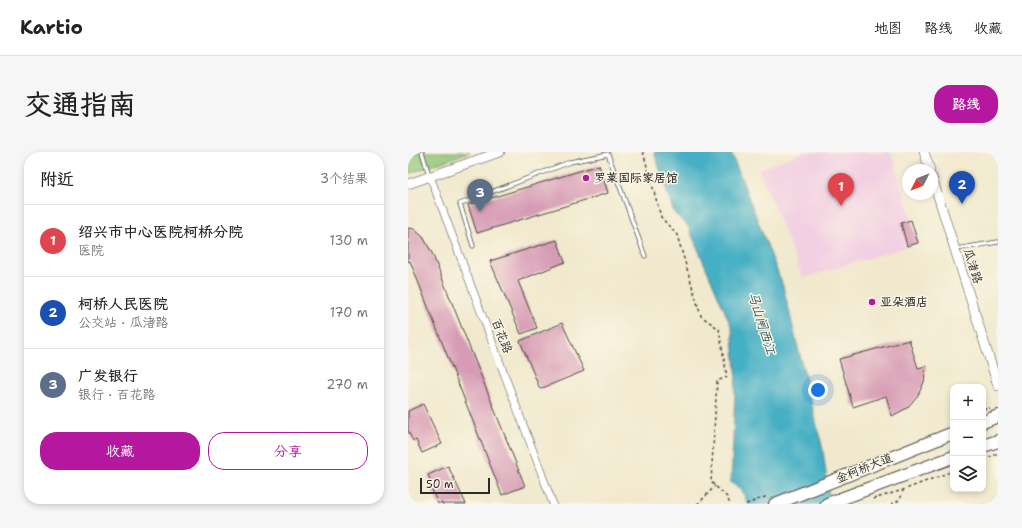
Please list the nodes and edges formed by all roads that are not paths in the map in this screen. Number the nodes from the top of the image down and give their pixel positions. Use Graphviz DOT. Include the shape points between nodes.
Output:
graph roads {
  1 [pos="422,152"];
  2 [pos="500,152"];
  3 [pos="924,152"];
  4 [pos="928,164"];
  5 [pos="430,176"];
  6 [pos="408,184"];
  7 [pos="938,196"];
  8 [pos="998,242"];
  9 [pos="473,246"];
  10 [pos="955,250"];
  11 [pos="645,256"];
  12 [pos="998,386"];
  13 [pos="998,416"];
  14 [pos="986,421"];
  15 [pos="950,434"];
  16 [pos="998,441"];
  17 [pos="986,445"];
  18 [pos="950,458"];
  19 [pos="553,504"];
  20 [pos="775,504"];
  21 [pos="827,504"];
  1 -- 5 [label="lane"];
  2 -- 5 [label="street"];
  3 -- 4 [label="street"];
  5 -- 6 [label="street"];
  5 -- 19 [label="street, 百花路"];
  7 -- 10 [label="street, 瓜渚路"];
  8 -- 10 [label="lane"];
  9 -- 11 [label="lane" via="460,204 570,162 608,154"];
  10 -- 12 [label="street, 瓜渚路"];
  13 -- 14 [label="main road"];
  15 -- 20 [label="main road, 金柯桥大道"];
  16 -- 17 [label="main road"];
  18 -- 21 [label="main road, 金柯桥大道"];
}
